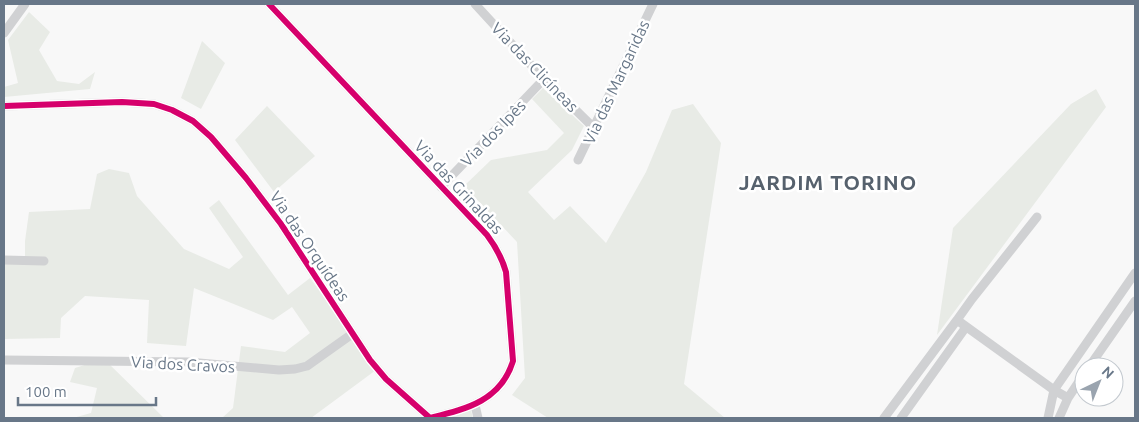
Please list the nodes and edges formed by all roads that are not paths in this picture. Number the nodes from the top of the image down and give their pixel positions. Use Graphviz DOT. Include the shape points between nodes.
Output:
graph roads {
  1 [pos="25,4"];
  2 [pos="269,4"];
  3 [pos="475,4"];
  4 [pos="653,4"];
  5 [pos="4,33"];
  6 [pos="544,78"];
  7 [pos="4,106"];
  8 [pos="594,129"];
  9 [pos="578,160"];
  10 [pos="441,187"];
  11 [pos="1036,217"];
  12 [pos="4,260"];
  13 [pos="44,261"];
  14 [pos="1135,273"];
  15 [pos="1135,301"];
  16 [pos="957,320"];
  17 [pos="966,327"];
  18 [pos="352,334"];
  19 [pos="1096,357"];
  20 [pos="4,360"];
  21 [pos="1074,389"];
  22 [pos="1054,390"];
  23 [pos="1068,398"];
  24 [pos="475,405"];
  25 [pos="430,418"];
  26 [pos="478,418"];
  27 [pos="884,418"];
  28 [pos="902,418"];
  29 [pos="1048,418"];
  30 [pos="1059,418"];
  1 -- 5 [label="street"];
  2 -- 10 [label="street, Via das Grinaldas"];
  3 -- 6 [label="street, Via das Clicíneas"];
  4 -- 8 [label="street, Via das Margaridas"];
  6 -- 8 [label="street, Via das Clicíneas"];
  6 -- 10 [label="street, Via dos Ipês"];
  7 -- 18 [label="street, Via das Orquídeas" via="154,104 193,121 246,178 282,224"];
  8 -- 9 [label="street, Via das Margaridas"];
  10 -- 24 [label="street, Via das Grinaldas" via="496,247 506,272 514,361 494,394"];
  11 -- 16 [label="street"];
  12 -- 13 [label="street"];
  14 -- 22 [label="street"];
  15 -- 19 [label="street"];
  16 -- 17 [label="street"];
  16 -- 27 [label="street"];
  17 -- 22 [label="street"];
  17 -- 28 [label="street"];
  18 -- 20 [label="street, Via dos Cravos" via="307,366 295,369 188,362"];
  18 -- 25 [label="street, Via das Orquídeas" via="386,379"];
  21 -- 23 [label="street"];
  22 -- 23 [label="street"];
  22 -- 29 [label="street"];
  23 -- 30 [label="street"];
  24 -- 25 [label="street, Via das Grinaldas"];
  24 -- 26 [label="street"];
}
